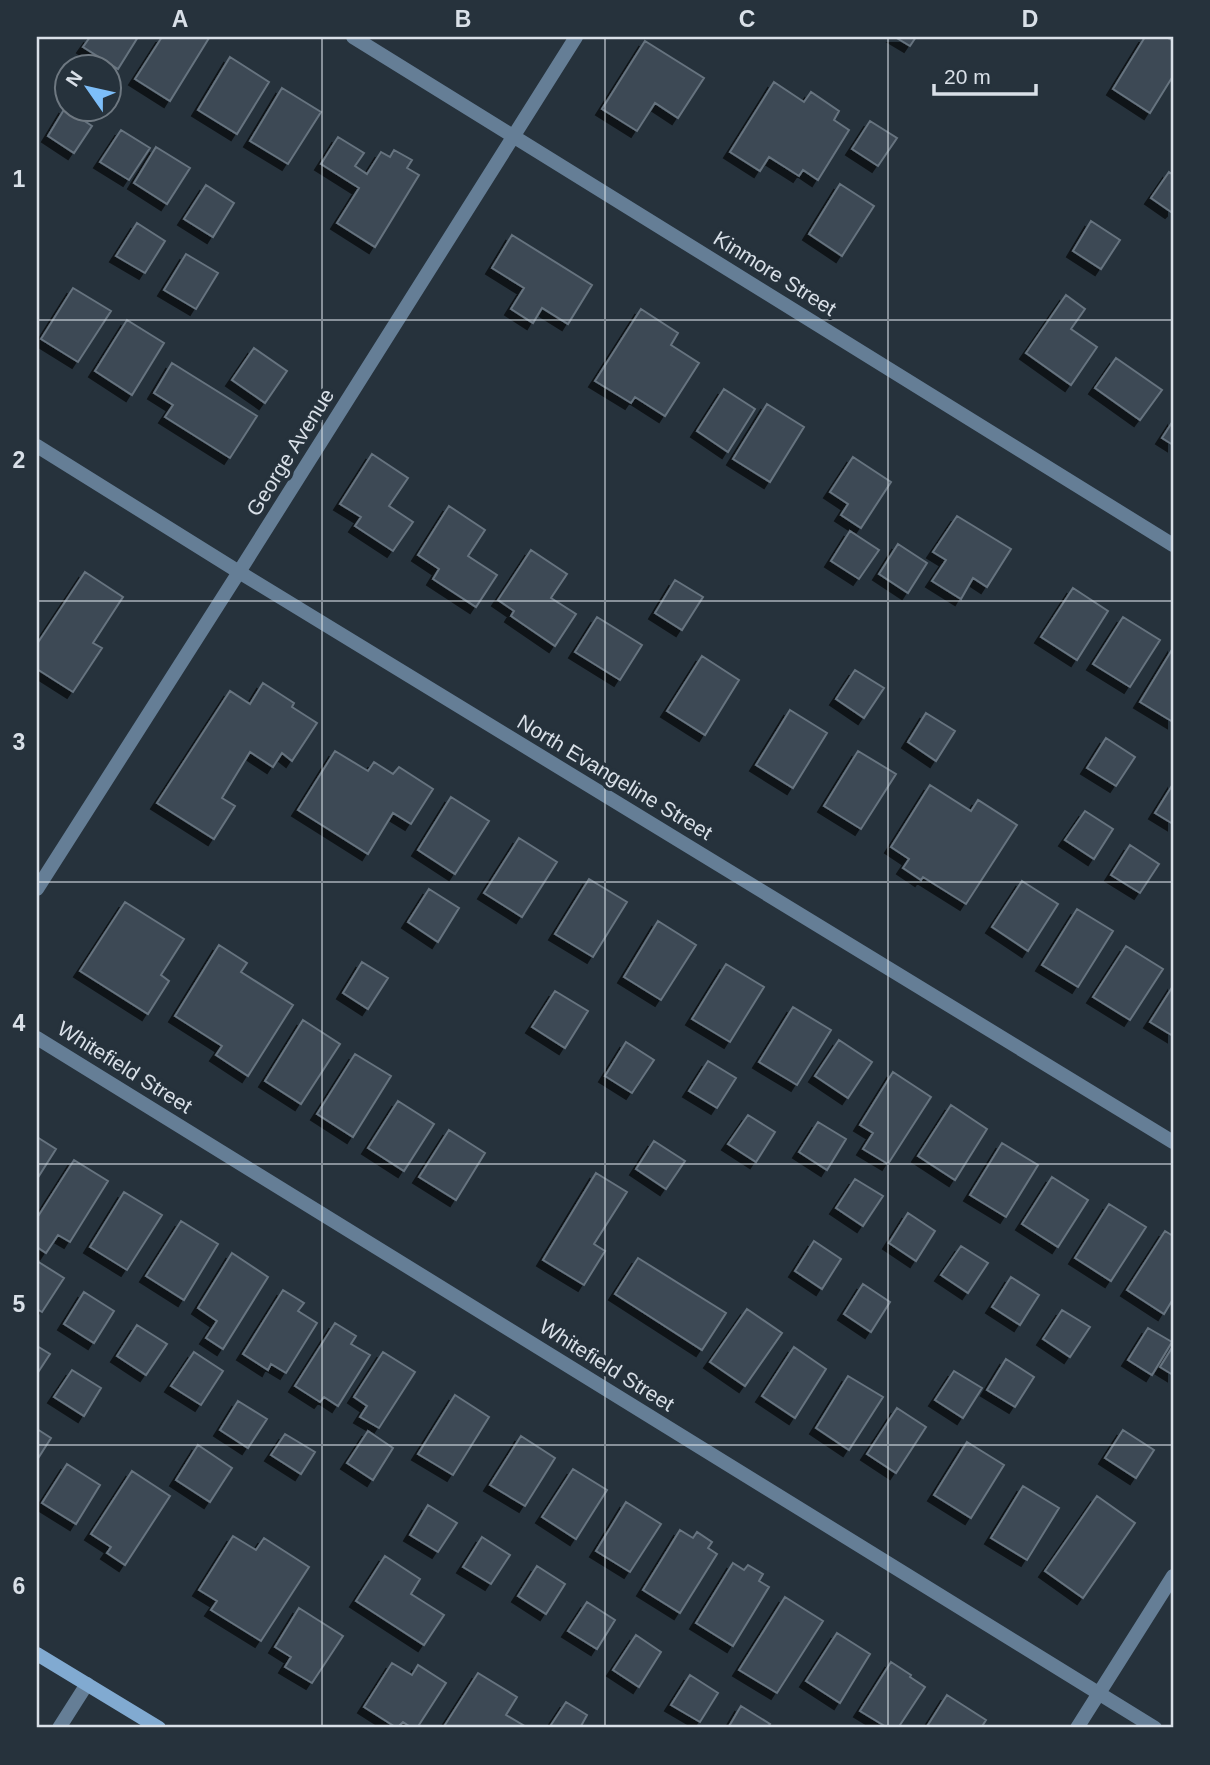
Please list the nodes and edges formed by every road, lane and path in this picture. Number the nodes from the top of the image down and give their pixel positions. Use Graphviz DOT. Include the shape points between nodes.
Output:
graph roads {
  1 [pos="354,37"];
  2 [pos="576,37"];
  3 [pos="513,135"];
  4 [pos="37,446"];
  5 [pos="1173,545"];
  6 [pos="239,572"];
  7 [pos="37,889"];
  8 [pos="37,1038"];
  9 [pos="1173,1142"];
  10 [pos="1173,1576"];
  11 [pos="37,1654"];
  12 [pos="87,1684"];
  13 [pos="1099,1693"];
  14 [pos="59,1728"];
  15 [pos="159,1728"];
  16 [pos="1077,1728"];
  17 [pos="1155,1728"];
  1 -- 3 [label="street, Kinmore Street"];
  2 -- 3 [label="street, George Avenue"];
  3 -- 5 [label="street, Kinmore Street"];
  3 -- 6 [label="street, George Avenue"];
  4 -- 6 [label="street, North Evangeline Street"];
  6 -- 7 [label="street, George Avenue"];
  6 -- 9 [label="street, North Evangeline Street"];
  8 -- 13 [label="street, Whitefield Street"];
  10 -- 13 [label="street"];
  11 -- 12 [label="main road"];
  12 -- 14 [label="street"];
  12 -- 15 [label="main road"];
  13 -- 16 [label="street"];
  13 -- 17 [label="street, Whitefield Street"];
}
